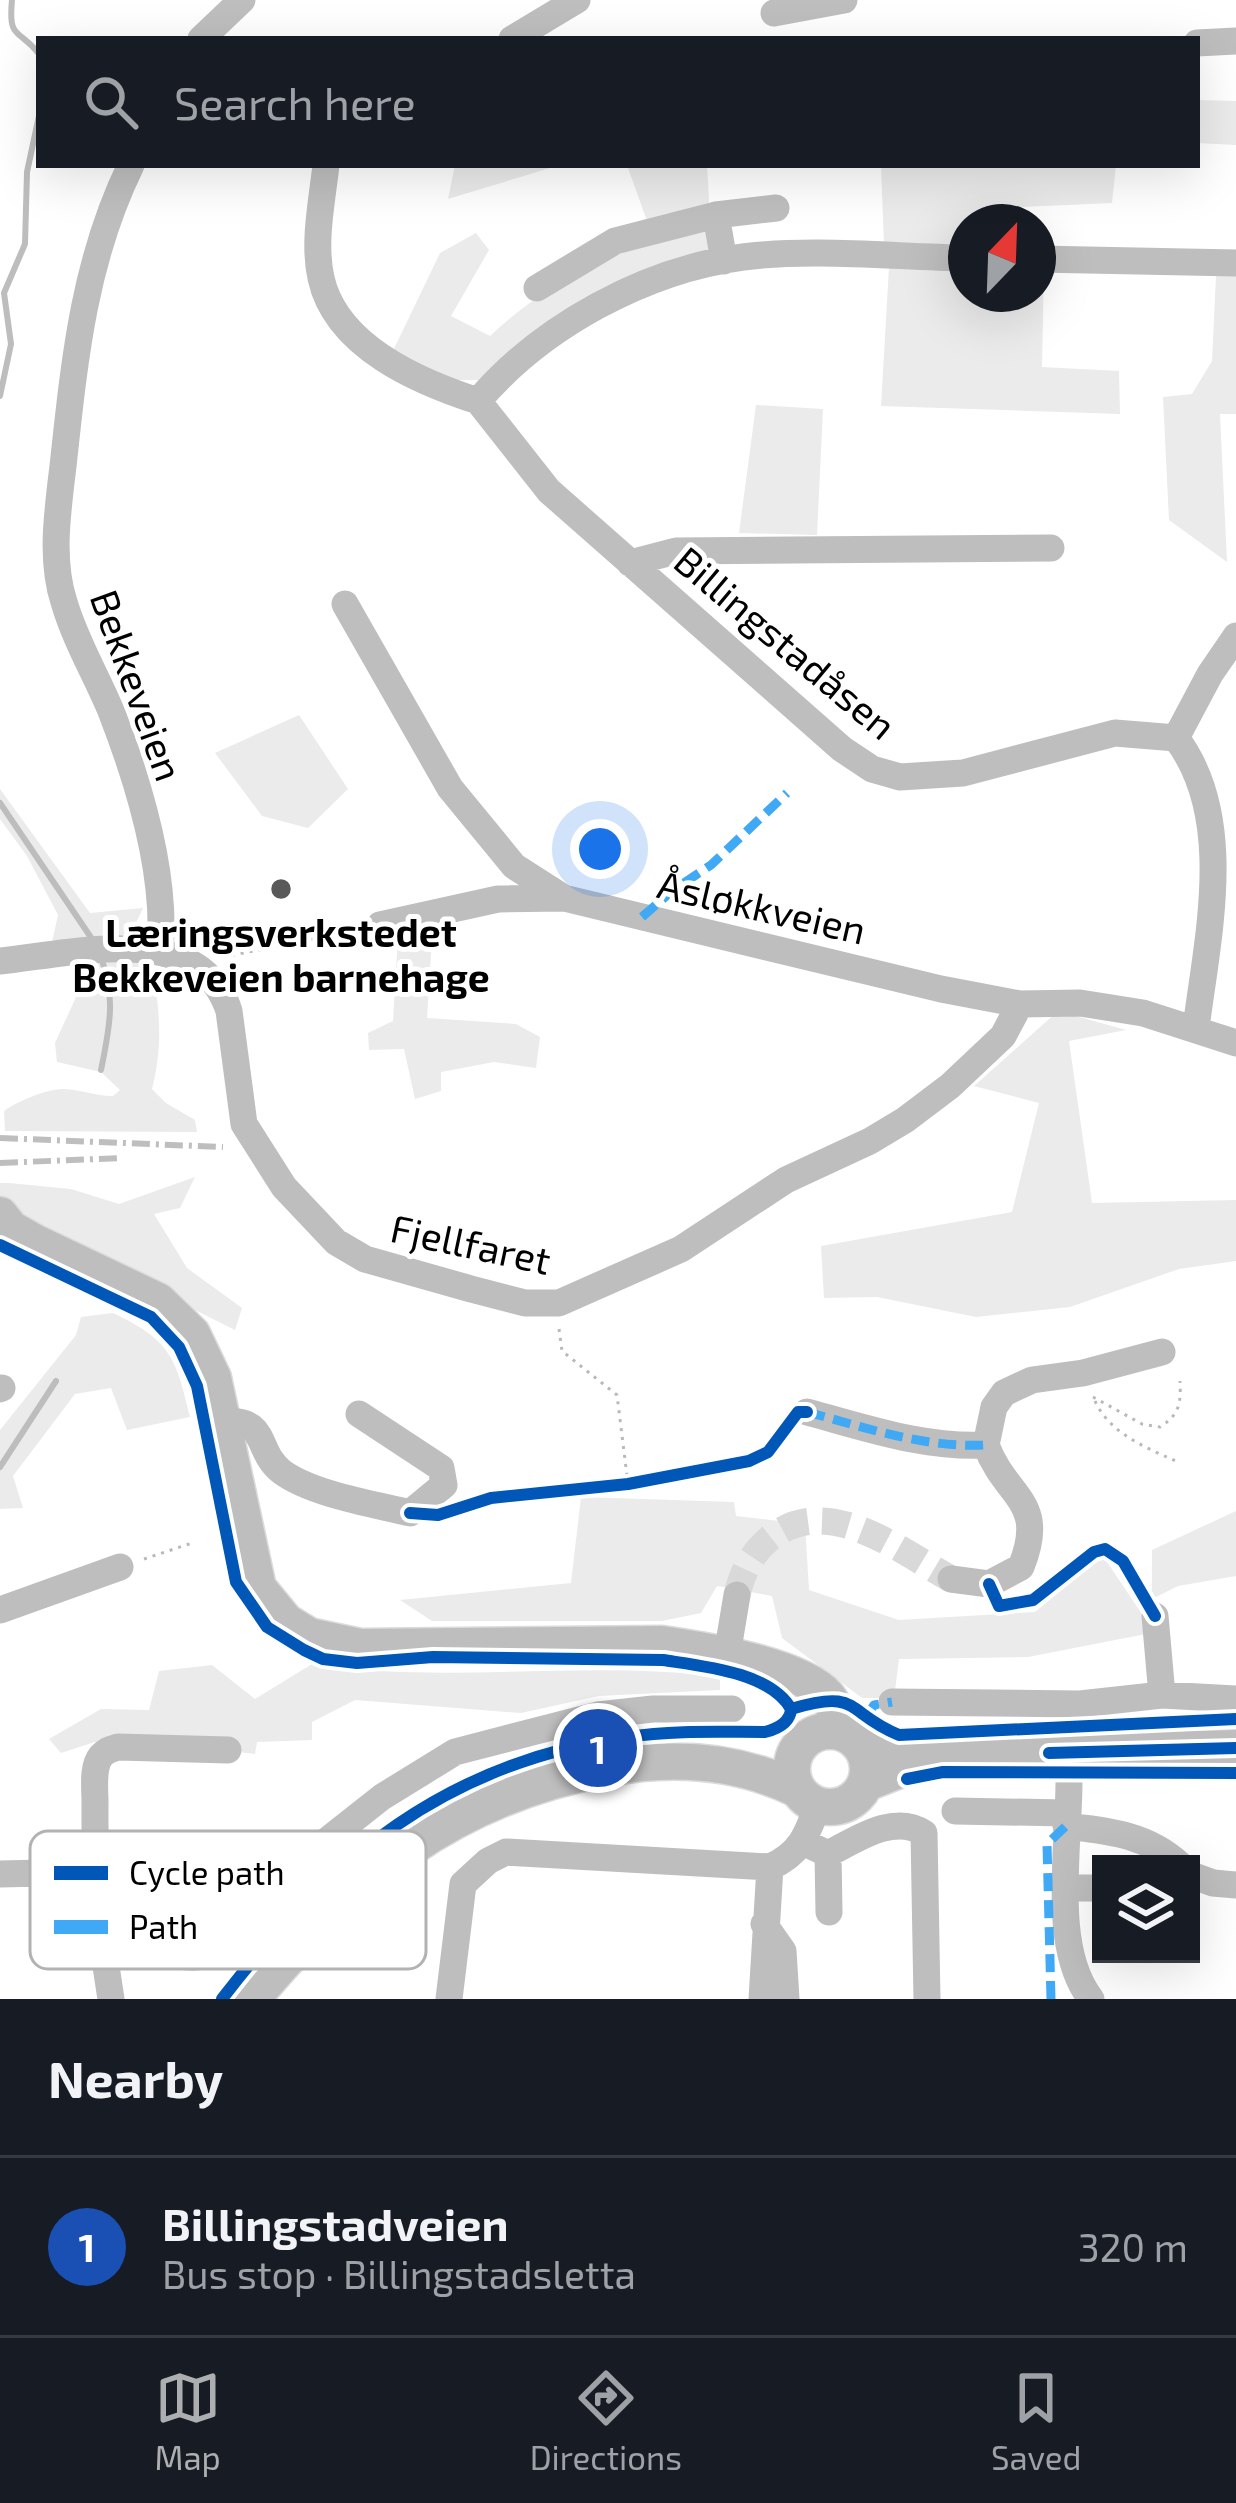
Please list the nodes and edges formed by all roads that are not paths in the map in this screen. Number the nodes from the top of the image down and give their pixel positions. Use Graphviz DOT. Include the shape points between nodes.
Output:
graph roads {
  1 [pos="242,0"];
  2 [pos="577,0"];
  3 [pos="844,0"];
  4 [pos="774,13"];
  5 [pos="204,36"];
  6 [pos="517,36"];
  7 [pos="1236,41"];
  8 [pos="1200,43"];
  9 [pos="130,168"];
  10 [pos="326,168"];
  11 [pos="776,208"];
  12 [pos="716,215"];
  13 [pos="948,258"];
  14 [pos="1056,260"];
  15 [pos="724,261"];
  16 [pos="1236,263"];
  17 [pos="538,288"];
  18 [pos="478,401"];
  19 [pos="1051,548"];
  20 [pos="631,563"];
  21 [pos="345,604"];
  22 [pos="1236,637"];
  23 [pos="1176,738"];
  24 [pos="514,866"];
  25 [pos="564,898"];
  26 [pos="498,899"];
  27 [pos="380,925"];
  28 [pos="146,950"];
  29 [pos="0,961"];
  30 [pos="1020,1004"];
  31 [pos="1196,1028"];
  32 [pos="1236,1043"];
  33 [pos="0,1216"];
  34 [pos="1162,1352"];
  35 [pos="807,1412"];
  36 [pos="359,1414"];
  37 [pos="223,1422"];
  38 [pos="986,1445"];
  39 [pos="120,1567"];
  40 [pos="951,1579"];
  41 [pos="737,1595"];
  42 [pos="0,1610"];
  43 [pos="1155,1616"];
  44 [pos="727,1655"];
  45 [pos="1162,1695"];
  46 [pos="1236,1700"];
  47 [pos="892,1702"];
  48 [pos="732,1709"];
  49 [pos="1236,1738"];
  50 [pos="1068,1748"];
  51 [pos="1236,1748"];
  52 [pos="228,1750"];
  53 [pos="827,1764"];
  54 [pos="955,1811"];
  55 [pos="1066,1819"];
  56 [pos="95,1831"];
  57 [pos="339,1831"];
  58 [pos="426,1839"];
  59 [pos="816,1848"];
  60 [pos="1169,1855"];
  61 [pos="770,1867"];
  62 [pos="30,1873"];
  63 [pos="0,1874"];
  64 [pos="1200,1878"];
  65 [pos="1236,1885"];
  66 [pos="1067,1888"];
  67 [pos="1092,1888"];
  68 [pos="829,1912"];
  69 [pos="764,1924"];
  70 [pos="106,1969"];
  71 [pos="280,1969"];
  72 [pos="111,1999"];
  73 [pos="252,1999"];
  74 [pos="449,1999"];
  75 [pos="762,1999"];
  76 [pos="786,1999"];
  77 [pos="927,1999"];
  78 [pos="1091,1999"];
  1 -- 5 [label="street"];
  2 -- 6 [label="street"];
  3 -- 4 [label="street"];
  7 -- 8 [label="street"];
  9 -- 28 [label="street, Bekkeveien" via="79,323 56,538 63,600 112,716 149,835 164,909"];
  10 -- 18 [label="street" via="321,277 343,322 412,375"];
  11 -- 12 [label="street"];
  12 -- 15 [label="street"];
  12 -- 17 [label="street" via="615,241"];
  13 -- 15 [label="street"];
  14 -- 16 [label="street"];
  15 -- 18 [label="street" via="651,282 584,314 512,365"];
  18 -- 20 [label="street, Billingstadåsen" via="549,491"];
  19 -- 20 [label="street, Billingstadåsen" via="676,551"];
  20 -- 23 [label="street, Billingstadåsen" via="872,769 900,777 963,772 1114,733"];
  21 -- 24 [label="street, Åsløkkveien" via="450,788"];
  22 -- 23 [label="street"];
  23 -- 31 [label="street" via="1195,760 1216,838"];
  24 -- 25 [label="street, Åsløkkveien"];
  24 -- 26 [label="street"];
  25 -- 26 [label="street"];
  25 -- 30 [label="street, Åsløkkveien"];
  26 -- 27 [label="street"];
  28 -- 29 [label="street"];
  28 -- 30 [label="street, Fjellfaret" via="205,971 224,995 244,1124 265,1162 336,1243 365,1259 525,1303 590,1293 870,1141 950,1086 1003,1036"];
  30 -- 31 [label="street, Åsløkkveien" via="1080,1003"];
  31 -- 32 [label="street, Åsløkkveien"];
  33 -- 37 [label="main road" via="34,1242 158,1301 192,1334"];
  34 -- 38 [label="street" via="1089,1387 1032,1380 1004,1394"];
  35 -- 38 [label="street" via="917,1442"];
  36 -- 37 [label="street" via="441,1468 444,1485 435,1496 410,1513 308,1484 282,1472 257,1431"];
  37 -- 44 [label="main road" via="258,1588 307,1643 662,1645"];
  38 -- 40 [label="street" via="1031,1520 1027,1553 1021,1568 989,1584"];
  39 -- 42 [label="street"];
  41 -- 44 [label="street"];
  43 -- 45 [label="street"];
  44 -- 53 [label="main road" via="798,1680"];
  45 -- 46 [label="street"];
  45 -- 47 [label="street" via="1080,1704"];
  48 -- 57 [label="street" via="598,1715 491,1740 401,1784"];
  49 -- 50 [label="main road"];
  50 -- 51 [label="main road"];
  50 -- 53 [label="main road"];
  50 -- 55 [label="street"];
  52 -- 56 [label="street" via="118,1747 100,1757"];
  53 -- 58 [label="main road" via="756,1773 700,1760 649,1761 582,1772 514,1792"];
  53 -- 59 [label="street"];
  54 -- 55 [label="street"];
  55 -- 60 [label="street"];
  55 -- 66 [label="street"];
  59 -- 61 [label="street"];
  59 -- 68 [label="street"];
  59 -- 77 [label="street" via="880,1828 924,1833"];
  61 -- 69 [label="street"];
  61 -- 74 [label="street" via="506,1852 463,1884"];
  62 -- 63 [label="street"];
  64 -- 65 [label="street"];
  66 -- 67 [label="street"];
  66 -- 78 [label="street" via="1072,1966"];
  69 -- 75 [label="street"];
  69 -- 76 [label="street" via="783,1951"];
  70 -- 72 [label="street"];
  71 -- 73 [label="main road"];
}
